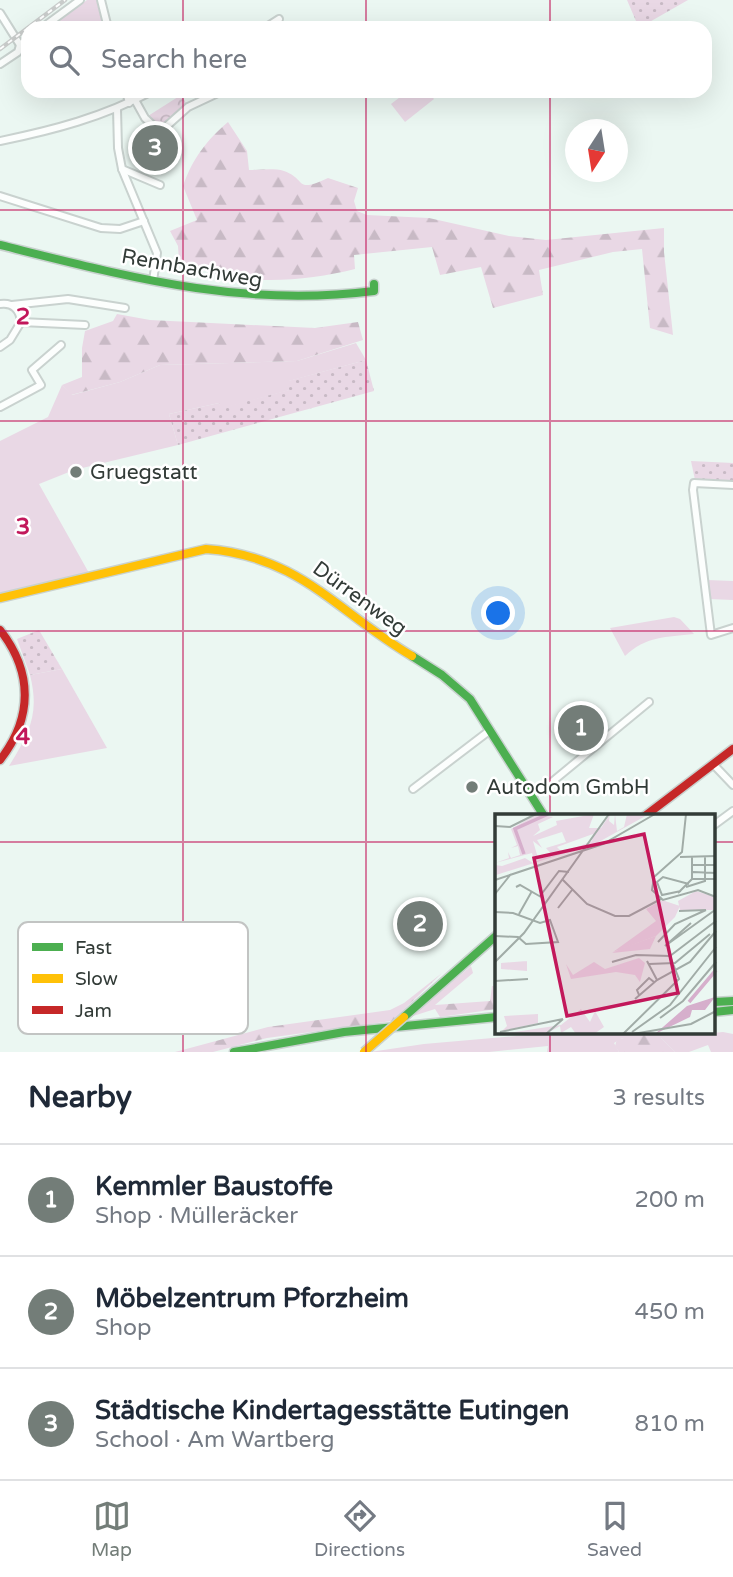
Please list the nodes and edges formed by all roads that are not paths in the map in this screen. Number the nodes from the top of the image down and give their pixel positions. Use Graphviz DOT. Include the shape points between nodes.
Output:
graph roads {
  1 [pos="80,0"];
  2 [pos="101,0"];
  3 [pos="0,13"];
  4 [pos="279,19"];
  5 [pos="52,21"];
  6 [pos="106,21"];
  7 [pos="276,21"];
  8 [pos="20,45"];
  9 [pos="0,64"];
  10 [pos="129,98"];
  11 [pos="139,98"];
  12 [pos="207,98"];
  13 [pos="132,102"];
  14 [pos="117,109"];
  15 [pos="0,141"];
  16 [pos="122,169"];
  17 [pos="160,186"];
  18 [pos="0,196"];
  19 [pos="144,221"];
  20 [pos="0,246"];
  21 [pos="153,281"];
  22 [pos="374,284"];
  23 [pos="0,304"];
  24 [pos="12,305"];
  25 [pos="125,308"];
  26 [pos="21,322"];
  27 [pos="85,325"];
  28 [pos="61,345"];
  29 [pos="0,347"];
  30 [pos="0,407"];
  31 [pos="733,485"];
  32 [pos="0,598"];
  33 [pos="733,628"];
  34 [pos="0,630"];
  35 [pos="649,702"];
  36 [pos="489,731"];
  37 [pos="733,749"];
  38 [pos="0,760"];
  39 [pos="713,764"];
  40 [pos="733,785"];
  41 [pos="412,789"];
  42 [pos="531,795"];
  43 [pos="733,811"];
  44 [pos="543,814"];
  45 [pos="648,814"];
  46 [pos="716,824"];
  47 [pos="495,938"];
  48 [pos="495,1020"];
  49 [pos="495,1020"];
  50 [pos="234,1052"];
  51 [pos="256,1052"];
  52 [pos="365,1052"];
  1 -- 5 [label="street"];
  2 -- 6 [label="street"];
  3 -- 8 [label="street"];
  4 -- 7 [label="street"];
  8 -- 9 [label="street" via="18,52"];
  10 -- 13 [label="street"];
  11 -- 13 [label="street"];
  12 -- 13 [label="street" via="188,107 160,132"];
  13 -- 14 [label="street"];
  14 -- 15 [label="street" via="63,128"];
  14 -- 16 [label="street"];
  16 -- 17 [label="street"];
  16 -- 19 [label="street"];
  18 -- 19 [label="street" via="101,228 120,229"];
  19 -- 21 [label="street" via="158,253"];
  20 -- 21 [label="main road, Rennbachweg"];
  21 -- 22 [label="main road, Rennbachweg" via="216,294 307,301 374,291"];
  23 -- 24 [label="street"];
  24 -- 25 [label="street" via="68,299"];
  24 -- 26 [label="street"];
  26 -- 27 [label="street"];
  26 -- 29 [label="street"];
  28 -- 30 [label="street" via="32,370 41,385"];
  31 -- 33 [label="street" via="694,483 712,635"];
  32 -- 36 [label="main road, Dürrenweg" via="206,549 228,550 272,563 318,586 398,648 440,670 470,699"];
  34 -- 38 [label="main road" via="20,662 26,699 18,734"];
  35 -- 42 [label="street"];
  36 -- 41 [label="street"];
  36 -- 42 [label="main road, Dürrenweg"];
  37 -- 39 [label="main road"];
  39 -- 40 [label="street"];
  39 -- 45 [label="main road"];
  42 -- 44 [label="main road, Dürrenweg"];
  43 -- 46 [label="street"];
  47 -- 52 [label="main road, bridge"];
  48 -- 50 [label="main road" via="344,1032"];
  49 -- 51 [label="main road" via="357,1035"];
}
